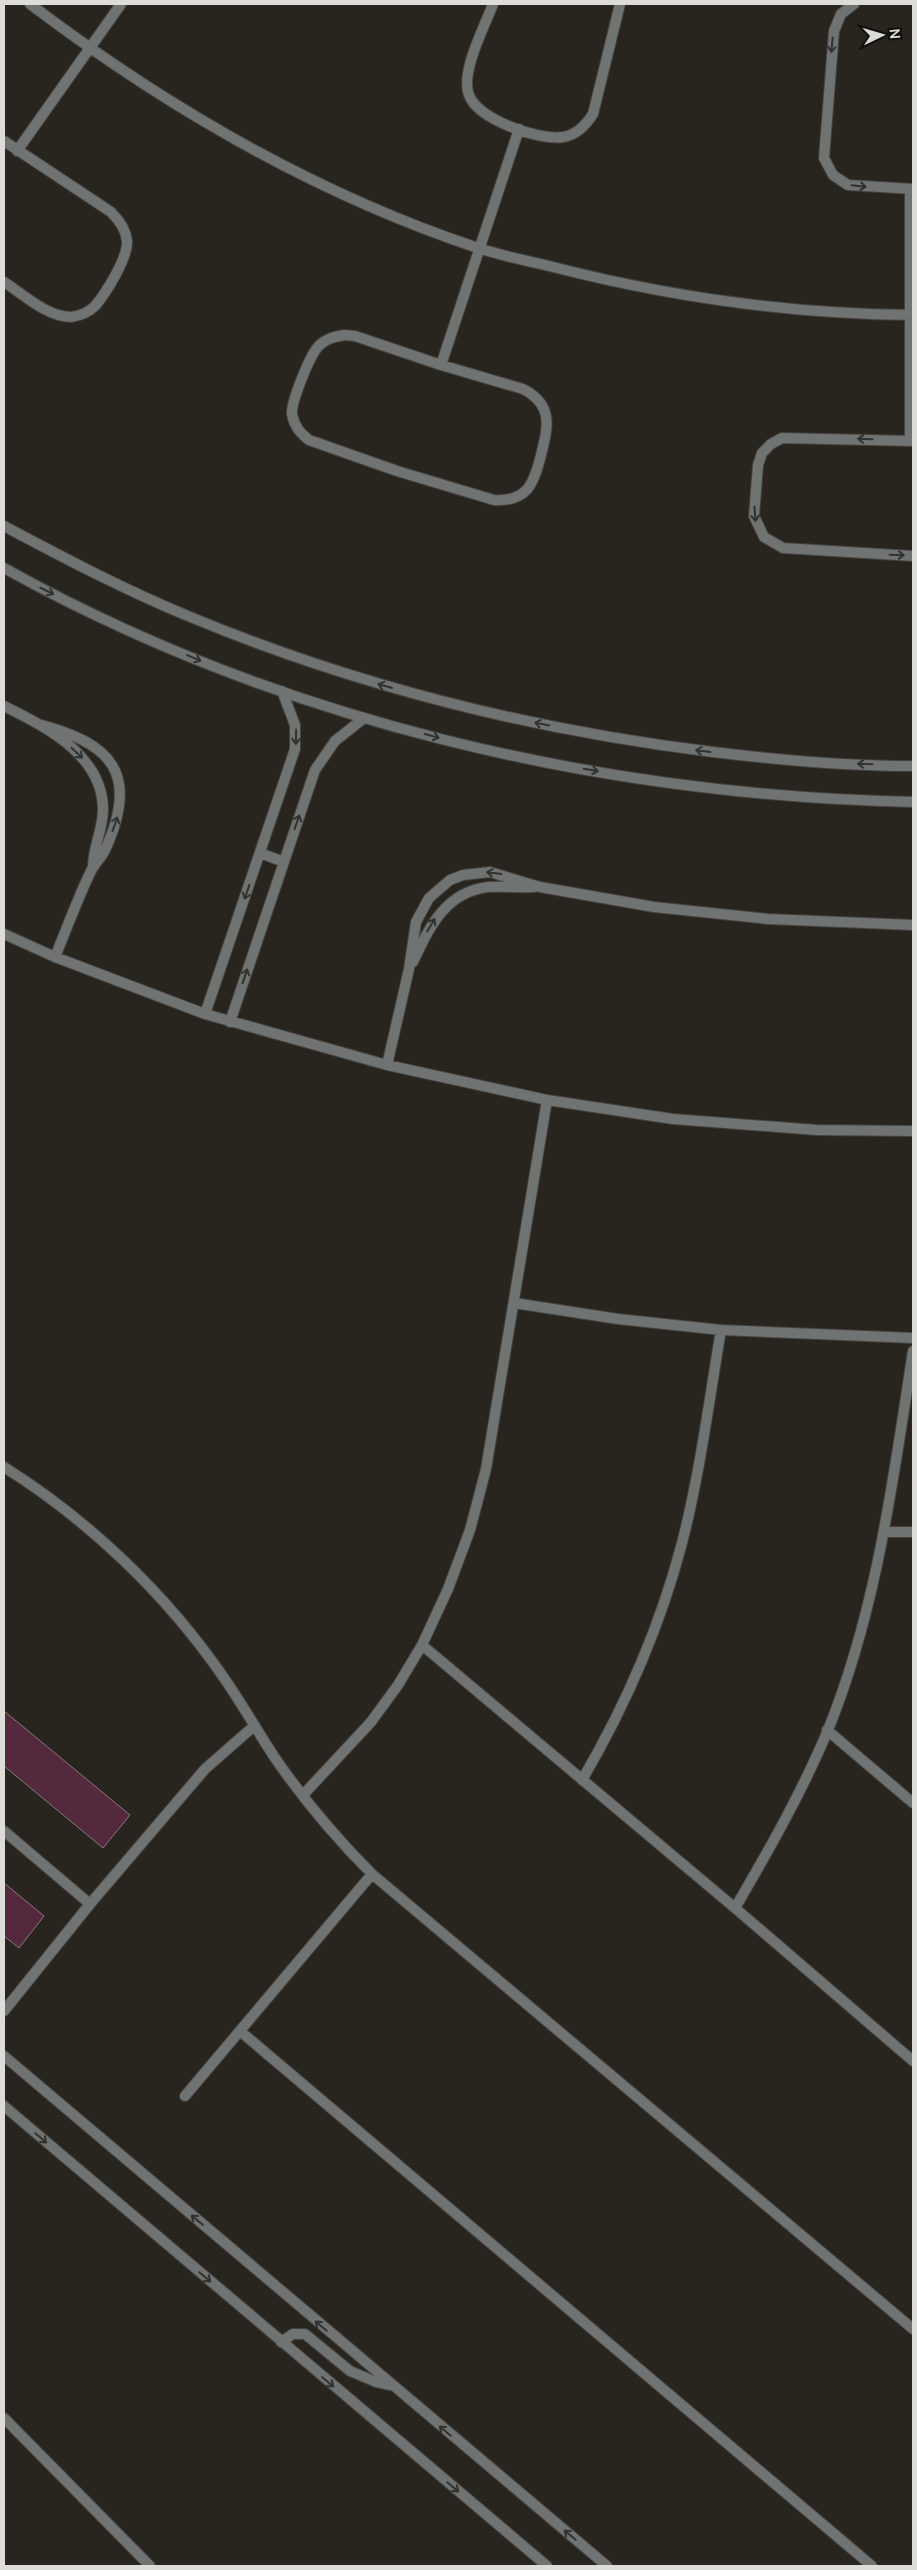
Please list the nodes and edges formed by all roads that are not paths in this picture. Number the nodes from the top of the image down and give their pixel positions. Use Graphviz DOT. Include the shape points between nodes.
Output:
graph roads {
  1 [pos="30,4"];
  2 [pos="121,4"];
  3 [pos="493,4"];
  4 [pos="620,4"];
  5 [pos="854,4"];
  6 [pos="89,49"];
  7 [pos="519,129"];
  8 [pos="4,141"];
  9 [pos="17,151"];
  10 [pos="911,189"];
  11 [pos="479,248"];
  12 [pos="4,282"];
  13 [pos="912,315"];
  14 [pos="441,365"];
  15 [pos="912,441"];
  16 [pos="4,526"];
  17 [pos="913,556"];
  18 [pos="4,568"];
  19 [pos="282,691"];
  20 [pos="4,706"];
  21 [pos="364,718"];
  22 [pos="38,724"];
  23 [pos="913,766"];
  24 [pos="913,802"];
  25 [pos="260,853"];
  26 [pos="284,862"];
  27 [pos="93,867"];
  28 [pos="540,887"];
  29 [pos="913,925"];
  30 [pos="4,934"];
  31 [pos="54,957"];
  32 [pos="409,969"];
  33 [pos="205,1014"];
  34 [pos="230,1022"];
  35 [pos="387,1065"];
  36 [pos="547,1100"];
  37 [pos="913,1131"];
  38 [pos="514,1303"];
  39 [pos="721,1330"];
  40 [pos="913,1338"];
  41 [pos="913,1351"];
  42 [pos="4,1468"];
  43 [pos="885,1532"];
  44 [pos="913,1532"];
  45 [pos="422,1645"];
  46 [pos="254,1726"];
  47 [pos="828,1730"];
  48 [pos="582,1780"];
  49 [pos="303,1795"];
  50 [pos="913,1803"];
  51 [pos="4,1831"];
  52 [pos="372,1874"];
  53 [pos="90,1904"];
  54 [pos="735,1908"];
  55 [pos="4,2012"];
  56 [pos="240,2031"];
  57 [pos="4,2056"];
  58 [pos="913,2061"];
  59 [pos="185,2096"];
  60 [pos="4,2106"];
  61 [pos="913,2328"];
  62 [pos="281,2342"];
  63 [pos="390,2385"];
  64 [pos="4,2418"];
  65 [pos="150,2566"];
  66 [pos="547,2566"];
  67 [pos="607,2566"];
  68 [pos="872,2566"];
  1 -- 6 [label="street"];
  2 -- 6 [label="street"];
  3 -- 7 [label="street" via="468,69 468,95 485,115"];
  4 -- 7 [label="street" via="593,114 586,125 564,137"];
  5 -- 10 [label="street, one-way" via="841,14 834,31 824,158 832,175 848,185"];
  6 -- 9 [label="street"];
  6 -- 11 [label="street" via="213,128 334,191"];
  7 -- 11 [label="street"];
  8 -- 9 [label="street"];
  9 -- 12 [label="street" via="111,212 119,220 127,241 121,264 94,306 73,317 60,316"];
  10 -- 13 [label="street"];
  11 -- 13 [label="street" via="620,284 765,306"];
  11 -- 14 [label="street"];
  13 -- 15 [label="street"];
  14 -- 14 [label="street" via="355,336 334,337 316,349 293,401 294,423 309,440 397,471 494,500 518,497 535,480 547,434 546,412 533,394 523,389"];
  15 -- 17 [label="street, one-way" via="782,438 762,453 754,516 764,536 784,548"];
  23 -- 16 [label="street, one-way" via="829,763 678,748 527,722 440,701 285,654 188,616 93,573"];
  18 -- 19 [label="street, one-way" via="134,633"];
  19 -- 21 [label="street"];
  19 -- 25 [label="street, one-way" via="295,725 295,748"];
  20 -- 22 [label="street"];
  21 -- 24 [label="street, one-way" via="498,752 667,782 847,801"];
  26 -- 21 [label="street, one-way" via="320,760 335,740"];
  22 -- 27 [label="street, one-way" via="75,750 97,782 103,808"];
  27 -- 22 [label="street, one-way" via="106,848 120,811 116,776 105,755 87,740"];
  25 -- 26 [label="street"];
  25 -- 33 [label="street, one-way"];
  34 -- 26 [label="street, one-way"];
  27 -- 31 [label="street"];
  28 -- 29 [label="street" via="654,906 768,919"];
  32 -- 28 [label="street, one-way" via="435,918 453,901 487,887"];
  28 -- 32 [label="street, one-way" via="490,872 477,872 450,880 434,892 421,909"];
  30 -- 31 [label="street"];
  31 -- 33 [label="street"];
  32 -- 35 [label="street"];
  33 -- 34 [label="street"];
  34 -- 35 [label="street"];
  35 -- 36 [label="street"];
  36 -- 37 [label="street" via="673,1119 817,1130"];
  36 -- 38 [label="street"];
  38 -- 39 [label="street"];
  38 -- 45 [label="street" via="486,1469 470,1530"];
  39 -- 40 [label="street"];
  39 -- 48 [label="street" via="694,1494 668,1592 631,1688 610,1733"];
  41 -- 43 [label="street"];
  42 -- 46 [label="street" via="88,1529 138,1574 183,1624 224,1678"];
  43 -- 44 [label="street"];
  43 -- 47 [label="street" via="865,1618"];
  45 -- 48 [label="street"];
  45 -- 49 [label="street" via="371,1722"];
  46 -- 49 [label="street"];
  46 -- 53 [label="street" via="205,1769"];
  47 -- 50 [label="street"];
  47 -- 54 [label="street" via="786,1821"];
  48 -- 54 [label="street"];
  49 -- 52 [label="street"];
  51 -- 53 [label="street"];
  52 -- 56 [label="street"];
  52 -- 61 [label="street"];
  53 -- 55 [label="street"];
  54 -- 58 [label="street"];
  56 -- 59 [label="street"];
  56 -- 68 [label="street"];
  63 -- 57 [label="street, one-way"];
  60 -- 62 [label="street, one-way"];
  62 -- 63 [label="street" via="293,2334 305,2334 350,2370"];
  62 -- 66 [label="street, one-way"];
  67 -- 63 [label="street, one-way"];
  64 -- 65 [label="street"];
}
